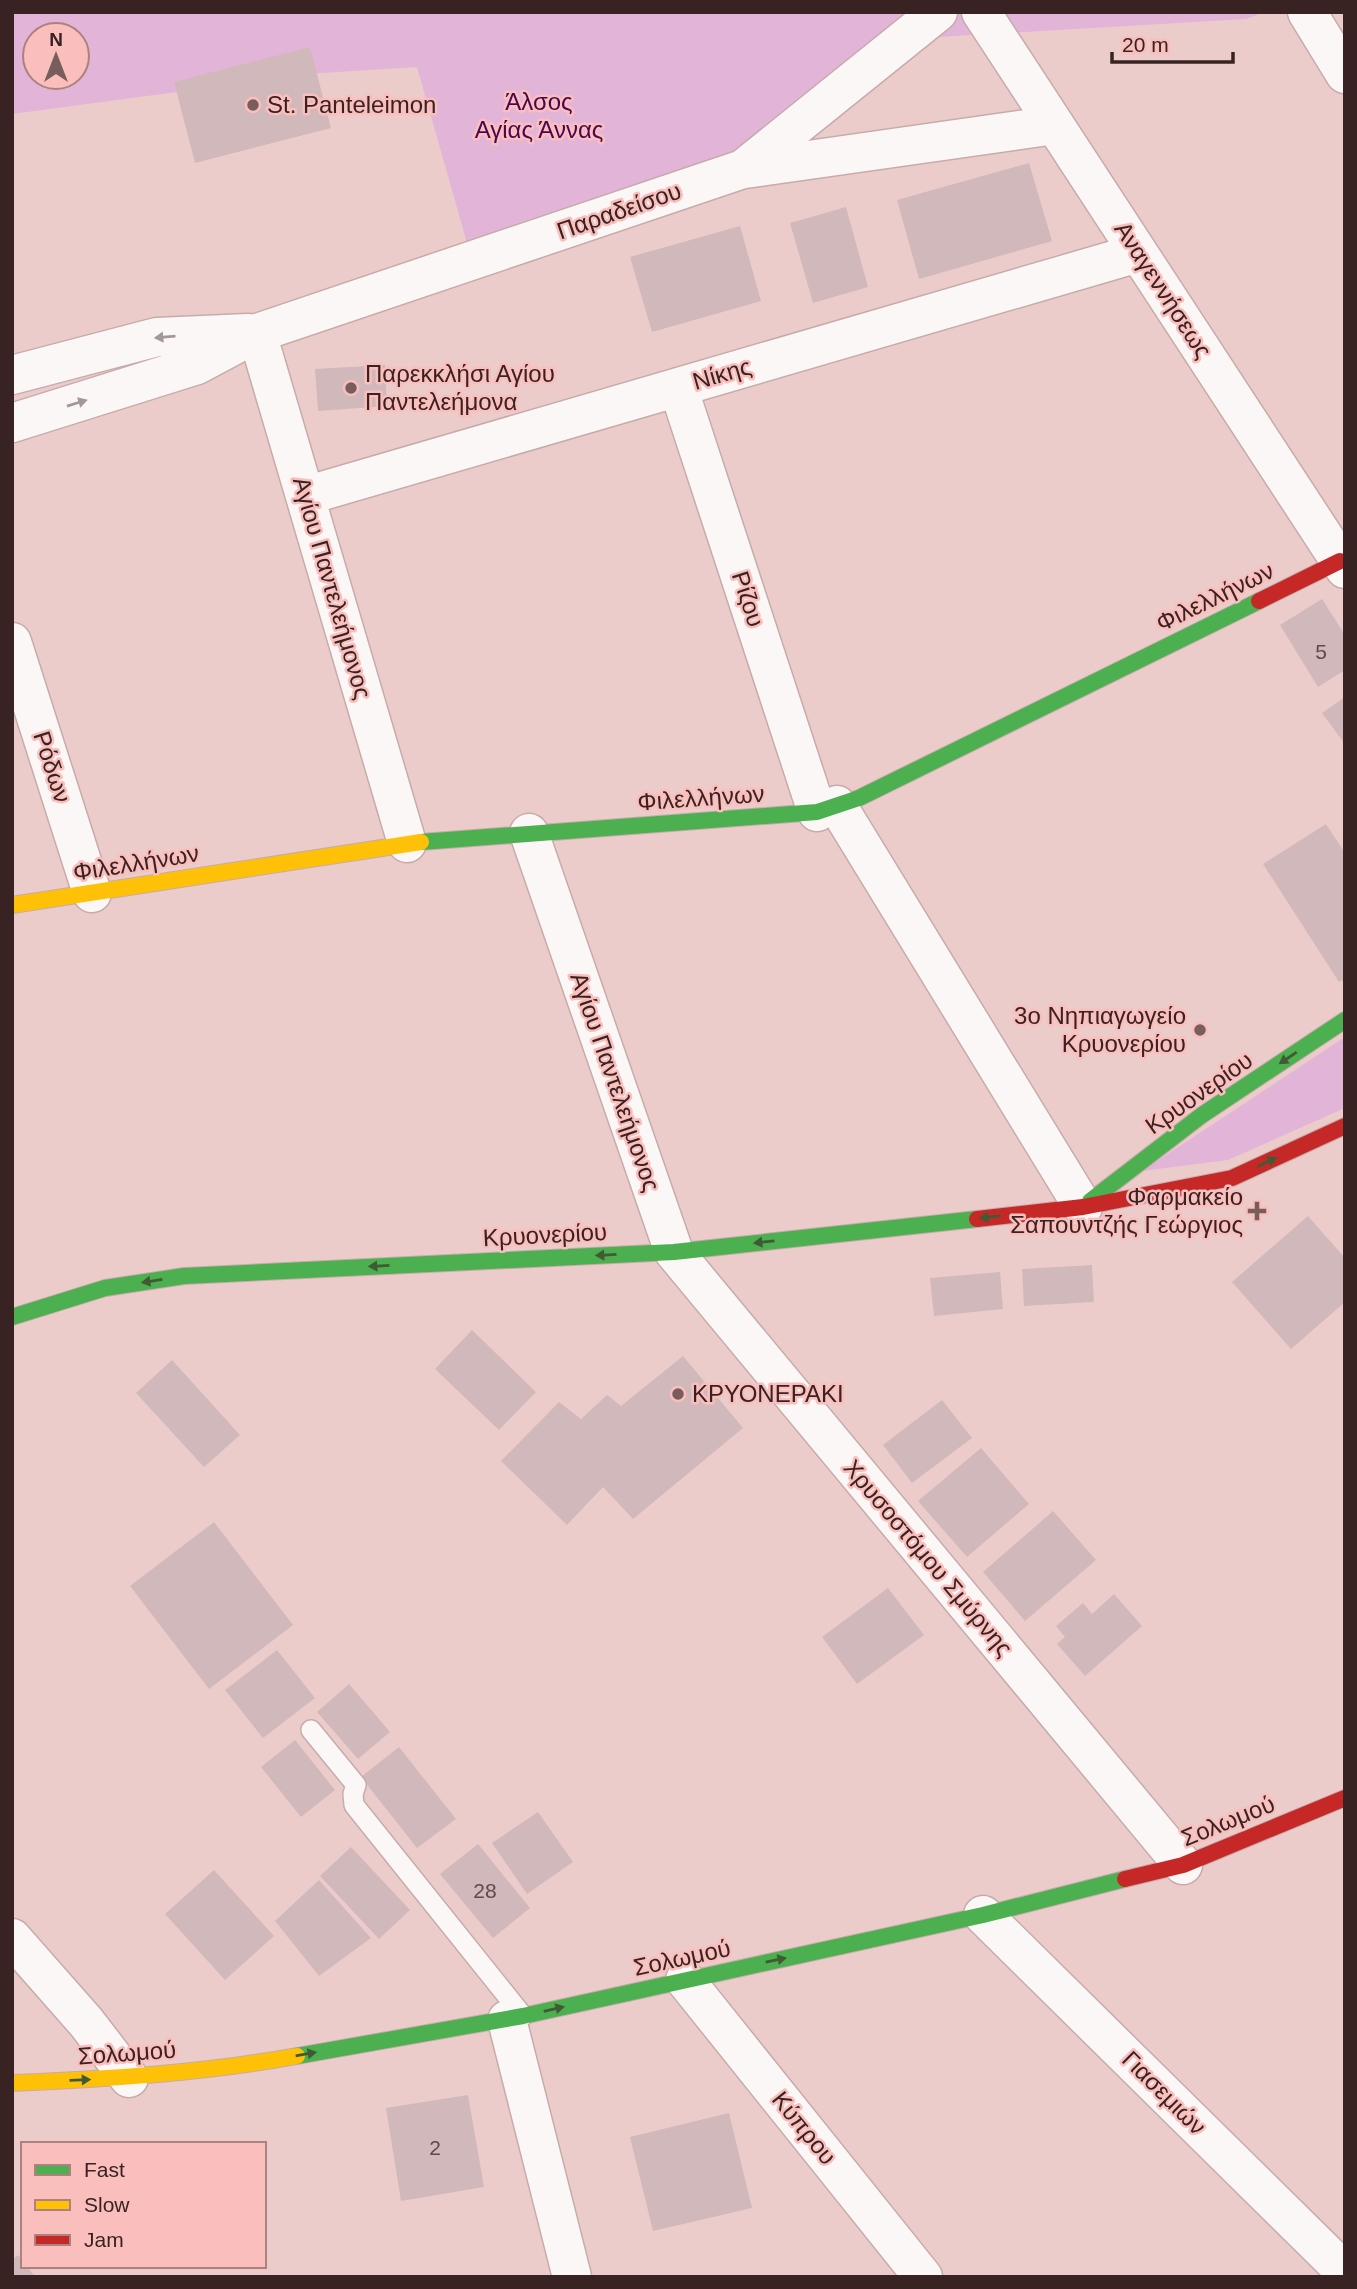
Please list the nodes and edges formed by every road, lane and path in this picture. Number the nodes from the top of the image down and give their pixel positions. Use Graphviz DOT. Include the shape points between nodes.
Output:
graph roads {
  1 [pos="938,12"];
  2 [pos="981,12"];
  3 [pos="1307,12"];
  4 [pos="1345,74"];
  5 [pos="1055,125"];
  6 [pos="743,169"];
  7 [pos="1138,253"];
  8 [pos="257,333"];
  9 [pos="12,375"];
  10 [pos="678,387"];
  11 [pos="12,423"];
  12 [pos="305,496"];
  13 [pos="1342,565"];
  14 [pos="12,642"];
  15 [pos="827,808"];
  16 [pos="529,833"];
  17 [pos="407,843"];
  18 [pos="93,892"];
  19 [pos="12,905"];
  20 [pos="1345,1020"];
  21 [pos="1345,1126"];
  22 [pos="1083,1207"];
  23 [pos="674,1252"];
  24 [pos="12,1317"];
  25 [pos="311,1730"];
  26 [pos="1345,1798"];
  27 [pos="1183,1865"];
  28 [pos="983,1915"];
  29 [pos="12,1938"];
  30 [pos="685,1980"];
  31 [pos="515,2018"];
  32 [pos="129,2078"];
  33 [pos="12,2082"];
  34 [pos="1345,2272"];
  35 [pos="572,2277"];
  36 [pos="923,2277"];
  1 -- 6 [label="street, Παραδείσου"];
  2 -- 5 [label="street, Αναγεννήσεως"];
  3 -- 4 [label="street"];
  5 -- 6 [label="street"];
  5 -- 7 [label="street, Αναγεννήσεως"];
  6 -- 8 [label="street, Παραδείσου"];
  7 -- 10 [label="street, Νίκης"];
  7 -- 13 [label="street, Αναγεννήσεως"];
  8 -- 9 [label="street, Παραδείσου, one-way" via="157,337"];
  11 -- 8 [label="street, Παραδείσου, one-way" via="197,365"];
  8 -- 12 [label="street, Αγίου Παντελεήμονος"];
  10 -- 12 [label="street, Νίκης"];
  10 -- 15 [label="street, Ρίζου"];
  12 -- 17 [label="street, Αγίου Παντελεήμονος"];
  13 -- 15 [label="main road, Φιλελλήνων" via="859,798"];
  14 -- 18 [label="street, Ρόδων"];
  15 -- 16 [label="main road, Φιλελλήνων"];
  15 -- 22 [label="street, Ρίζου"];
  16 -- 17 [label="main road, Φιλελλήνων"];
  16 -- 23 [label="street, Αγίου Παντελεήμονος"];
  17 -- 18 [label="main road, Φιλελλήνων"];
  18 -- 19 [label="main road, Φιλελλήνων"];
  20 -- 22 [label="main road, Κρυονερίου, one-way" via="1202,1115"];
  22 -- 21 [label="main road, Κρυονερίου, one-way" via="1232,1178"];
  22 -- 23 [label="main road, Κρυονερίου, one-way"];
  23 -- 24 [label="main road, Κρυονερίου, one-way" via="184,1276 105,1288"];
  23 -- 27 [label="street, Χρυσοστόμου Σμύρνης"];
  25 -- 31 [label="lane" via="356,1785 354,1805"];
  26 -- 27 [label="main road, Σολωμού"];
  27 -- 28 [label="main road, Σολωμού"];
  30 -- 28 [label="main road, Σολωμού, one-way"];
  28 -- 34 [label="street, Γιασεμιών"];
  29 -- 32 [label="street"];
  31 -- 30 [label="main road, Σολωμού, one-way"];
  30 -- 36 [label="street, Κύπρου"];
  32 -- 31 [label="main road, Σολωμού, one-way" via="243,2066"];
  31 -- 35 [label="street"];
  33 -- 32 [label="main road, Σολωμού, one-way"];
}
